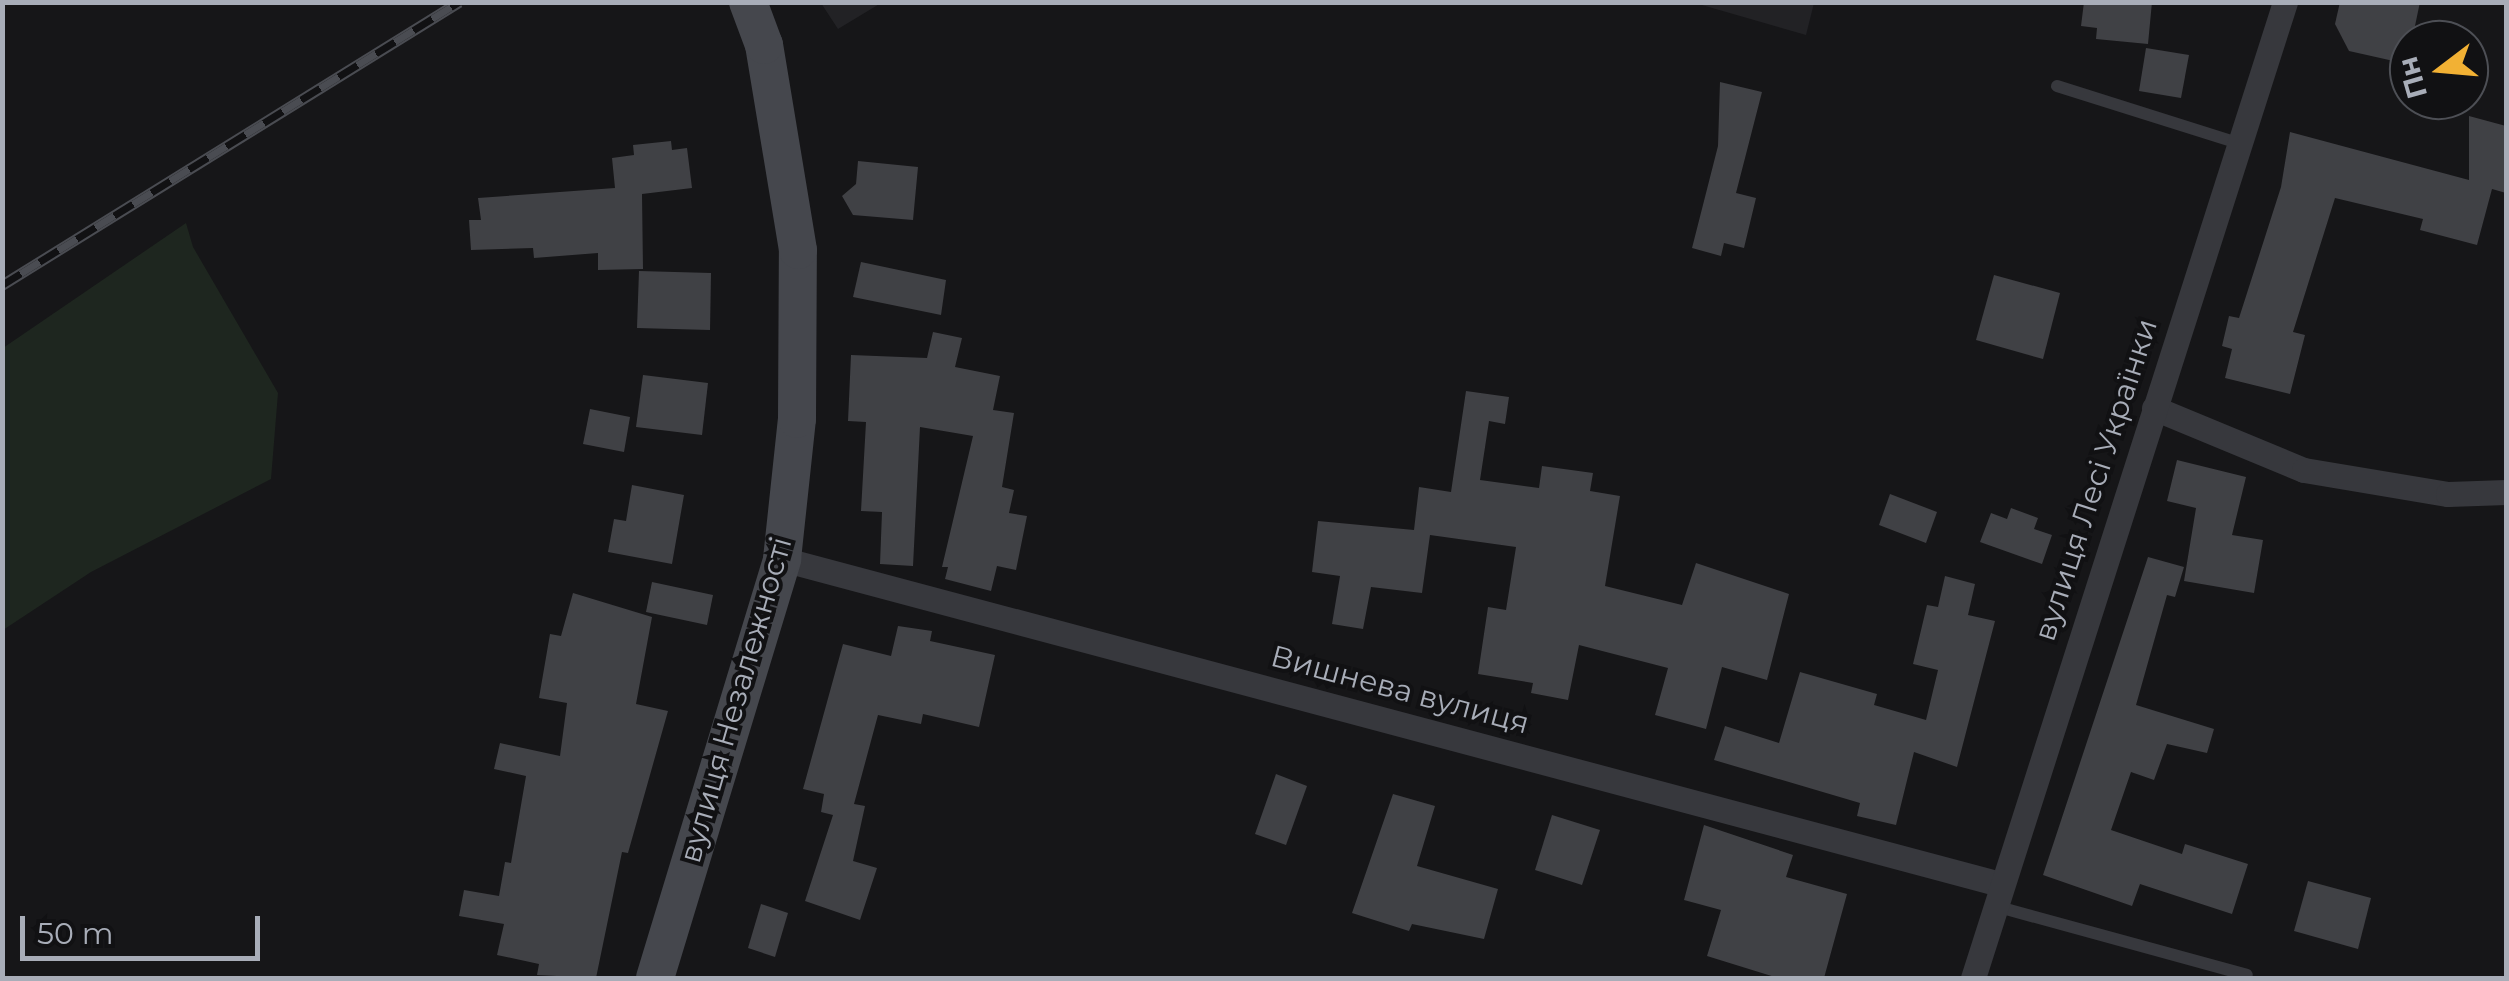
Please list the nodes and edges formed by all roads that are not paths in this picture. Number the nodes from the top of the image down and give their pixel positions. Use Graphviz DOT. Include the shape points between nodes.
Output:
graph roads {
  1 [pos="748,2"];
  2 [pos="2285,2"];
  3 [pos="2058,86"];
  4 [pos="2238,143"];
  5 [pos="2154,408"];
  6 [pos="2506,492"];
  7 [pos="782,559"];
  8 [pos="1997,895"];
  9 [pos="2247,975"];
  10 [pos="655,978"];
  11 [pos="1973,978"];
  1 -- 7 [label="street, вулиця Незалежності" via="764,46 798,250 797,419"];
  2 -- 4 [label="street, вулиця Лесі Українки"];
  3 -- 4 [label="lane"];
  4 -- 5 [label="street, вулиця Лесі Українки"];
  5 -- 6 [label="street" via="2304,470 2448,494"];
  5 -- 8 [label="street, вулиця Лесі Українки"];
  7 -- 8 [label="street, Вишнева вулиця"];
  7 -- 10 [label="street, вулиця Незалежності"];
  8 -- 9 [label="lane"];
  8 -- 11 [label="street, вулиця Лесі Українки"];
}
